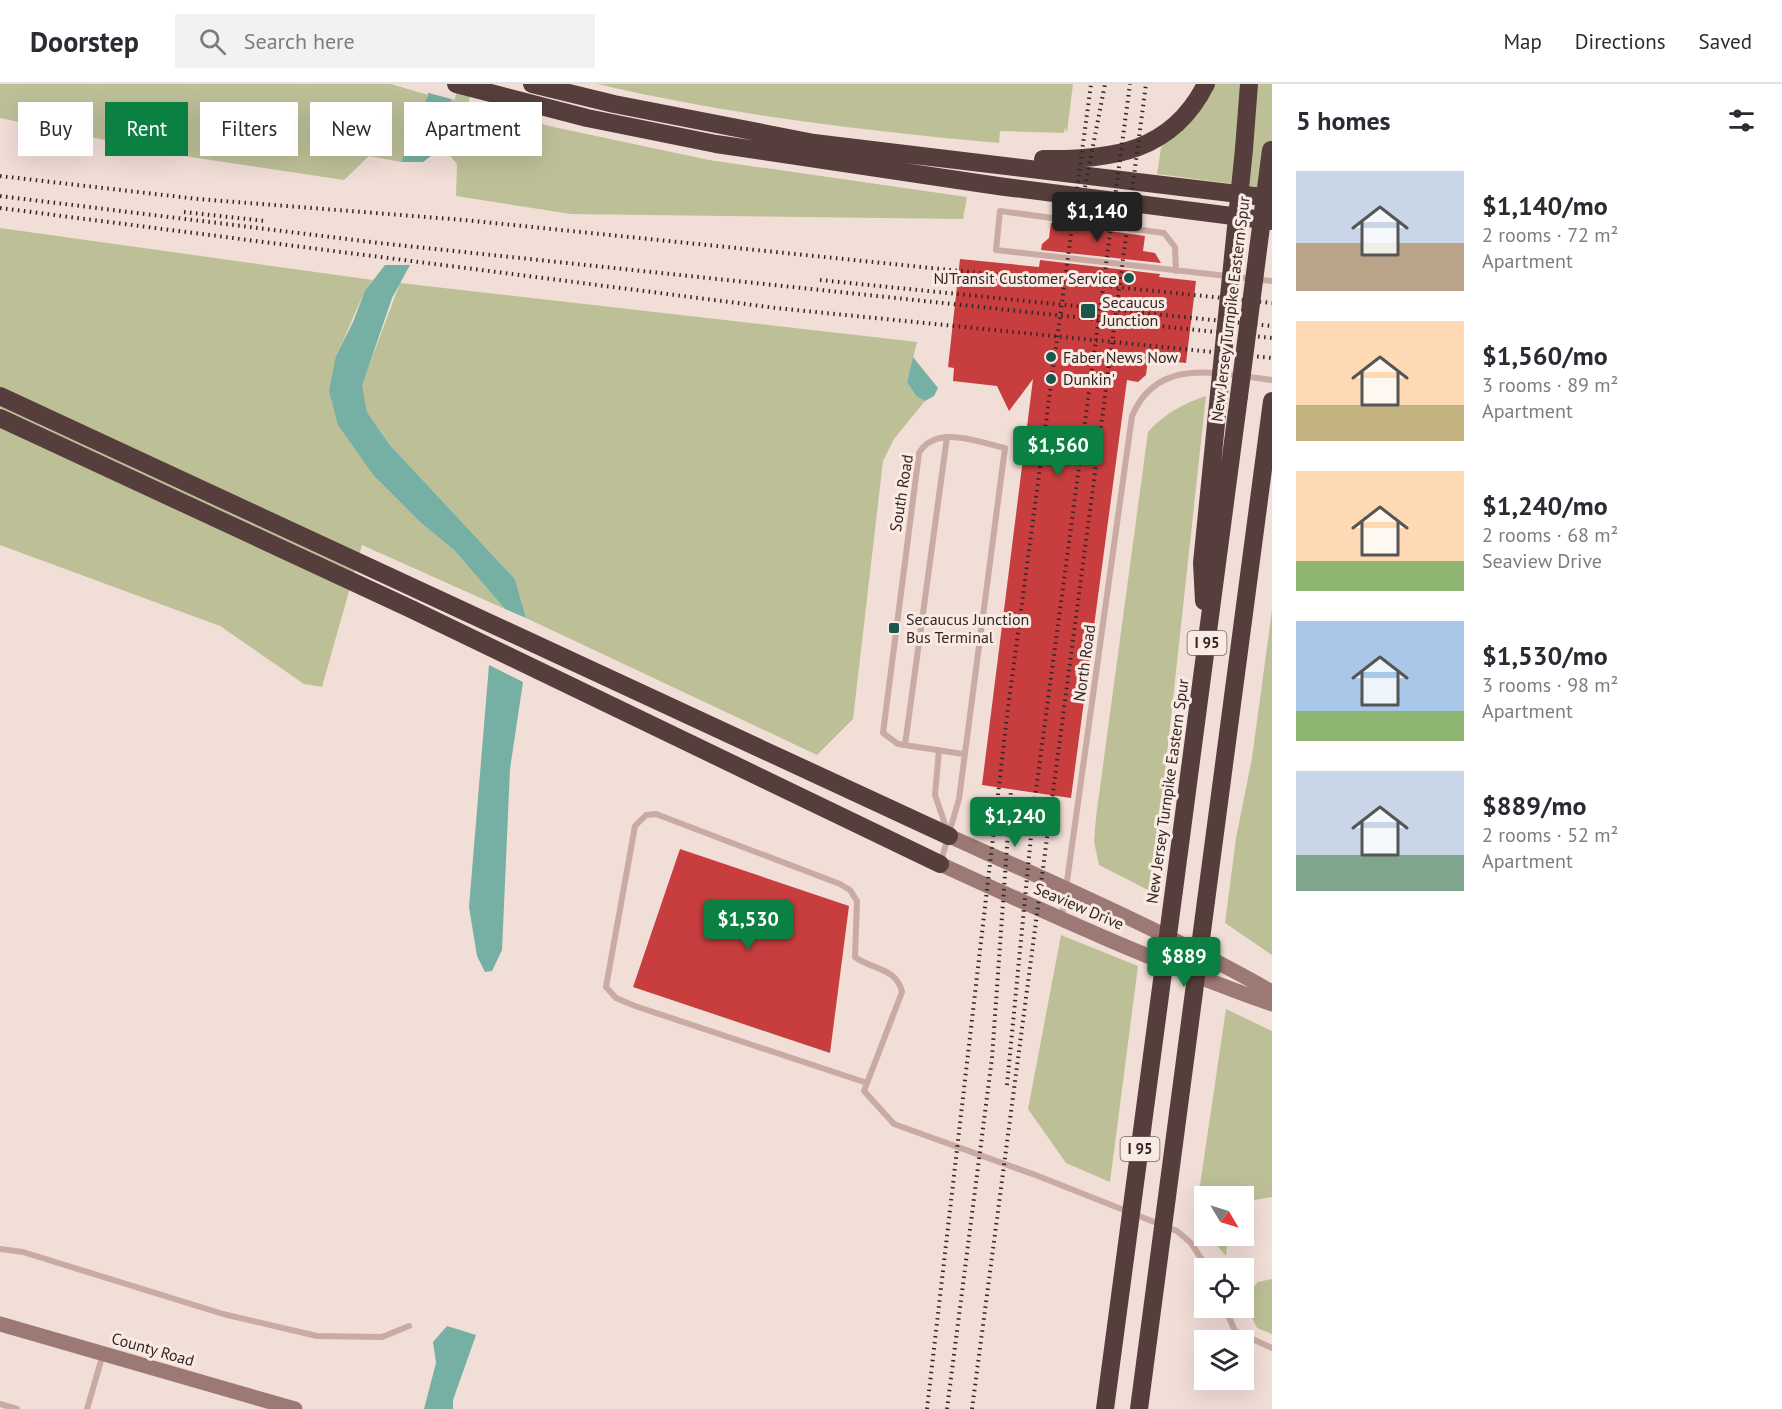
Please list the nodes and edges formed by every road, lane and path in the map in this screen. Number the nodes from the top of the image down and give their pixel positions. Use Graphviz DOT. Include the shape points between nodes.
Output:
graph roads {
  1 [pos="456,84"];
  2 [pos="532,84"];
  3 [pos="1206,84"];
  4 [pos="1249,84"];
  5 [pos="758,132"];
  6 [pos="1271,146"];
  7 [pos="1272,198"];
  8 [pos="1272,221"];
  9 [pos="1176,271"];
  10 [pos="1272,281"];
  11 [pos="1272,380"];
  12 [pos="0,396"];
  13 [pos="1272,400"];
  14 [pos="0,418"];
  15 [pos="947,437"];
  16 [pos="1207,645"];
  17 [pos="905,745"];
  18 [pos="939,750"];
  19 [pos="963,754"];
  20 [pos="949,836"];
  21 [pos="940,864"];
  22 [pos="1067,889"];
  23 [pos="1062,920"];
  24 [pos="1272,992"];
  25 [pos="1272,1004"];
  26 [pos="867,1083"];
  27 [pos="0,1247"];
  28 [pos="1201,1258"];
  29 [pos="1230,1318"];
  30 [pos="0,1324"];
  31 [pos="409,1326"];
  32 [pos="1272,1348"];
  33 [pos="103,1354"];
  34 [pos="0,1404"];
  35 [pos="18,1409"];
  36 [pos="87,1409"];
  37 [pos="295,1409"];
  38 [pos="1105,1409"];
  39 [pos="1139,1409"];
  1 -- 8 [label="highway" via="622,126 716,144"];
  2 -- 5 [label="highway"];
  3 -- 5 [label="highway" via="1190,110 1160,137 1128,153 1085,158 1022,158"];
  4 -- 16 [label="highway, bridge" via="1202,563"];
  5 -- 7 [label="highway" via="814,143"];
  6 -- 16 [label="highway, New Jersey Turnpike Eastern Spur / I 95, bridge"];
  9 -- 9 [label="lane" via="996,250 1000,212 1158,231 1173,240"];
  9 -- 10 [label="lane"];
  11 -- 22 [label="lane, North Road" via="1183,373 1157,384 1134,410 1128,429"];
  12 -- 20 [label="highway"];
  13 -- 39 [label="highway, I 95, bridge"];
  14 -- 21 [label="highway" via="409,608"];
  15 -- 17 [label="lane"];
  15 -- 17 [label="lane, South Road" via="935,438 919,453 883,733"];
  15 -- 19 [label="lane" via="1005,448"];
  16 -- 38 [label="highway, New Jersey Turnpike Eastern Spur / I 95, bridge"];
  17 -- 18 [label="lane, South Road"];
  18 -- 19 [label="lane, South Road"];
  18 -- 20 [label="lane" via="935,795"];
  19 -- 20 [label="lane" via="959,799"];
  20 -- 21 [label="lane"];
  20 -- 22 [label="main road, Seaview Drive"];
  21 -- 23 [label="main road, Seaview Drive"];
  22 -- 23 [label="lane, North Road"];
  22 -- 24 [label="main road, Seaview Drive"];
  23 -- 25 [label="main road, Seaview Drive"];
  26 -- 26 [label="lane" via="902,992 900,982 892,974 855,957 857,901 850,890 657,814 646,815 635,826 606,987 616,998 635,1006"];
  26 -- 28 [label="lane" via="864,1091 894,1124 1177,1231"];
  27 -- 31 [label="lane" via="223,1314 316,1336 382,1337"];
  29 -- 32 [label="lane" via="1235,1330"];
  30 -- 33 [label="main road, County Road"];
  33 -- 36 [label="lane"];
  33 -- 37 [label="main road, County Road"];
  34 -- 35 [label="lane"];
}
